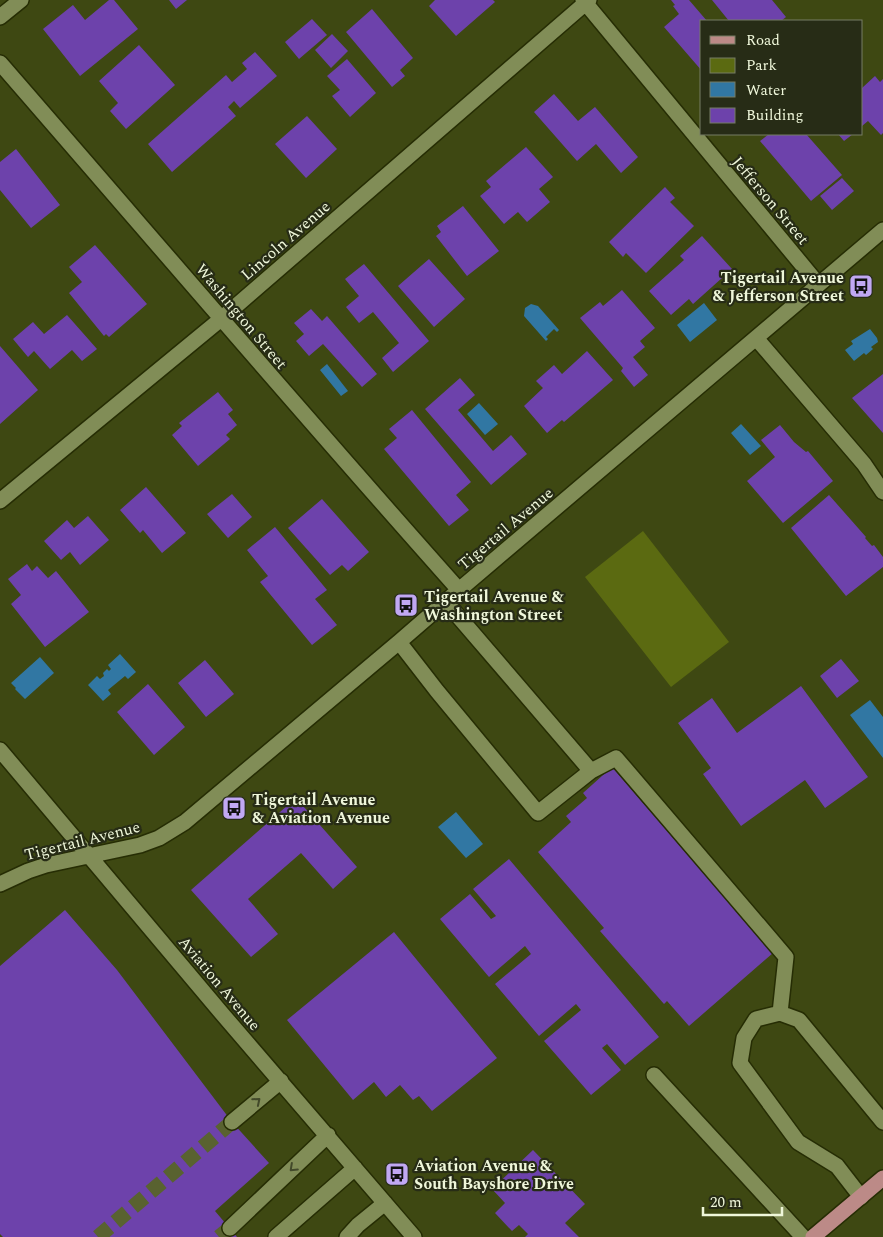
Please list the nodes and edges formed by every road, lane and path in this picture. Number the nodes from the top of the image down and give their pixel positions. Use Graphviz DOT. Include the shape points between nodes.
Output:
graph roads {
  1 [pos="21,0"];
  2 [pos="586,1"];
  3 [pos="0,18"];
  4 [pos="0,63"];
  5 [pos="883,230"];
  6 [pos="818,284"];
  7 [pos="220,319"];
  8 [pos="756,338"];
  9 [pos="883,492"];
  10 [pos="0,501"];
  11 [pos="459,590"];
  12 [pos="446,602"];
  13 [pos="399,642"];
  14 [pos="0,750"];
  15 [pos="592,771"];
  16 [pos="88,855"];
  17 [pos="0,884"];
  18 [pos="780,1013"];
  19 [pos="654,1075"];
  20 [pos="281,1081"];
  21 [pos="232,1122"];
  22 [pos="883,1122"];
  23 [pos="328,1135"];
  24 [pos="356,1168"];
  25 [pos="883,1178"];
  26 [pos="861,1196"];
  27 [pos="385,1203"];
  28 [pos="230,1228"];
  29 [pos="276,1237"];
  30 [pos="347,1237"];
  31 [pos="414,1237"];
  32 [pos="803,1237"];
  33 [pos="813,1237"];
  1 -- 3 [label="street"];
  2 -- 6 [label="street, Jefferson Street"];
  2 -- 7 [label="street, Lincoln Avenue"];
  4 -- 7 [label="street, Washington Street"];
  5 -- 6 [label="street, Tigertail Avenue"];
  6 -- 8 [label="street, Tigertail Avenue"];
  7 -- 10 [label="street, Lincoln Avenue"];
  7 -- 11 [label="street, Washington Street"];
  8 -- 9 [label="street" via="864,464"];
  8 -- 11 [label="street, Tigertail Avenue"];
  11 -- 12 [label="street, Tigertail Avenue"];
  12 -- 13 [label="street, Tigertail Avenue"];
  12 -- 15 [label="street"];
  13 -- 15 [label="street" via="538,813"];
  13 -- 16 [label="street, Tigertail Avenue" via="185,822 140,845"];
  14 -- 16 [label="street, Aviation Avenue"];
  15 -- 18 [label="street" via="616,758 786,956"];
  16 -- 17 [label="street, Tigertail Avenue" via="46,865"];
  16 -- 20 [label="street, Aviation Avenue"];
  18 -- 22 [label="street" via="799,1020"];
  18 -- 26 [label="street" via="756,1019 744,1038 740,1063 798,1142 837,1166"];
  19 -- 32 [label="street"];
  21 -- 20 [label="street, one-way"];
  20 -- 23 [label="street, Aviation Avenue"];
  23 -- 24 [label="street, Aviation Avenue"];
  23 -- 28 [label="street, one-way"];
  24 -- 27 [label="street, Aviation Avenue"];
  24 -- 29 [label="street"];
  25 -- 26 [label="main road"];
  26 -- 33 [label="main road"];
  27 -- 30 [label="street"];
  27 -- 31 [label="street, Aviation Avenue"];
}
